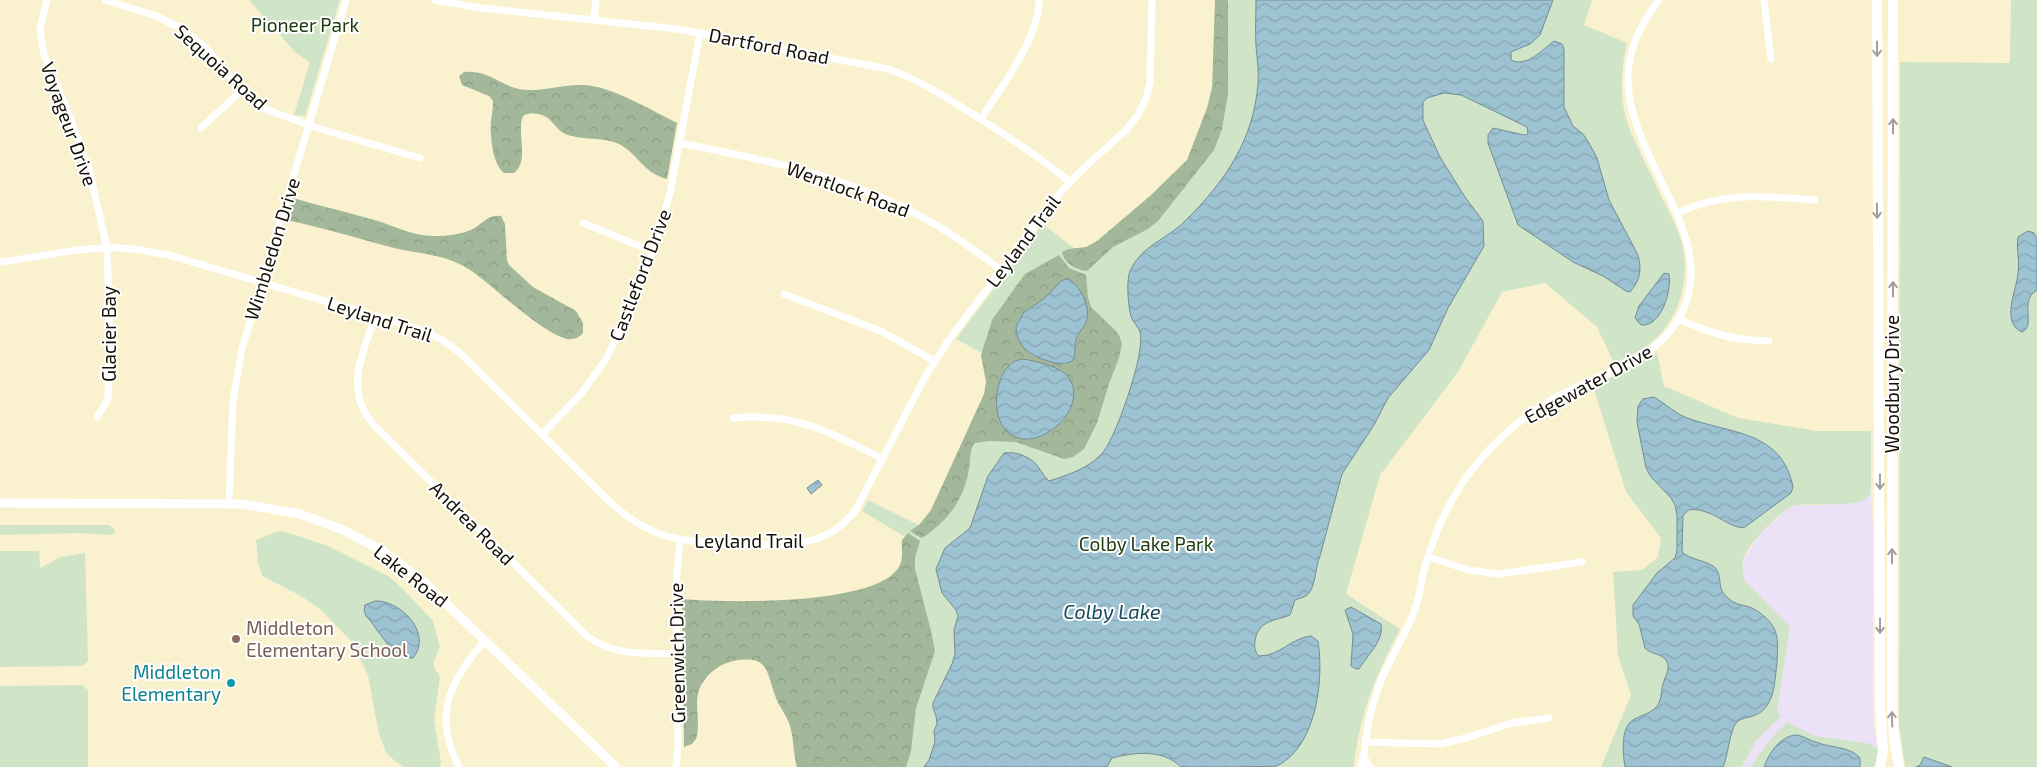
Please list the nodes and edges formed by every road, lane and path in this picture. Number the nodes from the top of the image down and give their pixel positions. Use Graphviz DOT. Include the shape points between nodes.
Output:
graph roads {
  1 [pos="46,0"];
  2 [pos="105,0"];
  3 [pos="346,0"];
  4 [pos="436,0"];
  5 [pos="596,0"];
  6 [pos="1040,0"];
  7 [pos="1152,0"];
  8 [pos="1659,0"];
  9 [pos="1764,0"];
  10 [pos="1877,0"];
  11 [pos="1893,0"];
  12 [pos="471,3"];
  13 [pos="594,20"];
  14 [pos="700,33"];
  15 [pos="1771,59"];
  16 [pos="242,90"];
  17 [pos="981,119"];
  18 [pos="309,125"];
  19 [pos="201,128"];
  20 [pos="679,143"];
  21 [pos="420,158"];
  22 [pos="1070,182"];
  23 [pos="1815,200"];
  24 [pos="1677,213"];
  25 [pos="584,223"];
  26 [pos="107,248"];
  27 [pos="652,251"];
  28 [pos="0,262"];
  29 [pos="1001,270"];
  30 [pos="262,282"];
  31 [pos="784,294"];
  32 [pos="375,316"];
  33 [pos="1679,319"];
  34 [pos="1769,341"];
  35 [pos="934,361"];
  36 [pos="97,417"];
  37 [pos="733,418"];
  38 [pos="542,434"];
  39 [pos="883,459"];
  40 [pos="0,503"];
  41 [pos="228,503"];
  42 [pos="680,540"];
  43 [pos="1428,557"];
  44 [pos="1582,562"];
  45 [pos="485,640"];
  46 [pos="677,653"];
  47 [pos="1549,718"];
  48 [pos="1365,742"];
  49 [pos="1364,757"];
  50 [pos="459,767"];
  51 [pos="616,767"];
  52 [pos="676,767"];
  53 [pos="1361,767"];
  54 [pos="1370,767"];
  55 [pos="1880,767"];
  56 [pos="1899,767"];
  1 -- 26 [label="street, Voyageur Drive" via="40,28 44,55 89,169"];
  2 -- 16 [label="street, Sequoia Road" via="156,16 183,29 206,48"];
  3 -- 18 [label="street, Wimbledon Drive"];
  4 -- 12 [label="street, Dartford Road"];
  5 -- 13 [label="street"];
  6 -- 17 [label="street" via="1032,35"];
  7 -- 22 [label="street, Leyland Trail" via="1150,82 1142,108 1126,130"];
  8 -- 24 [label="street, Edgewater Drive" via="1647,16 1631,53 1627,92 1637,130"];
  9 -- 15 [label="street"];
  10 -- 55 [label="main road, Woodbury Drive, one-way" via="1880,697 1883,752"];
  56 -- 11 [label="main road, Woodbury Drive, one-way" via="1892,705"];
  12 -- 13 [label="street, Dartford Road"];
  13 -- 14 [label="street, Dartford Road"];
  14 -- 17 [label="street, Dartford Road" via="888,69 920,83"];
  14 -- 20 [label="street, Castleford Drive"];
  16 -- 18 [label="street, Sequoia Road" via="265,109"];
  16 -- 19 [label="street"];
  17 -- 22 [label="street, Dartford Road" via="1031,151"];
  18 -- 21 [label="street, Sequoia Road"];
  18 -- 30 [label="street, Wimbledon Drive"];
  20 -- 27 [label="street, Castleford Drive" via="666,209"];
  20 -- 29 [label="street, Wentlock Road" via="782,164 875,195 937,225"];
  22 -- 29 [label="street, Leyland Trail"];
  23 -- 24 [label="street" via="1739,196 1709,201"];
  24 -- 33 [label="street, Edgewater Drive" via="1686,232 1692,265 1689,292"];
  25 -- 27 [label="street"];
  26 -- 28 [label="street, Leyland Trail"];
  26 -- 30 [label="street, Leyland Trail" via="172,256"];
  26 -- 36 [label="street, Glacier Bay" via="108,399"];
  27 -- 38 [label="street, Castleford Drive" via="617,338 603,364 581,394"];
  29 -- 35 [label="street, Leyland Trail"];
  30 -- 32 [label="street, Leyland Trail"];
  30 -- 41 [label="street, Wimbledon Drive" via="242,348 234,390"];
  31 -- 35 [label="street" via="883,332"];
  32 -- 38 [label="street, Leyland Trail" via="428,332 453,348"];
  32 -- 46 [label="street, Andrea Road" via="357,382 361,406 374,425 584,634 603,646 623,652"];
  33 -- 34 [label="street" via="1720,336"];
  33 -- 43 [label="street, Edgewater Drive" via="1649,352 1550,401 1496,442 1454,497"];
  35 -- 39 [label="street, Leyland Trail"];
  37 -- 39 [label="street" via="771,416 803,422"];
  38 -- 42 [label="street, Leyland Trail" via="623,514 652,531"];
  39 -- 42 [label="street, Leyland Trail" via="855,511 838,528 817,539 791,544"];
  40 -- 41 [label="street, Lake Road"];
  41 -- 45 [label="street, Lake Road" via="300,514 366,541 415,574"];
  42 -- 46 [label="street, Greenwich Drive" via="676,576"];
  43 -- 44 [label="street" via="1469,570 1499,574"];
  43 -- 48 [label="street, Edgewater Drive" via="1413,616 1373,703"];
  45 -- 50 [label="street" via="454,683 447,705 448,742"];
  45 -- 51 [label="street, Lake Road"];
  46 -- 52 [label="street, Greenwich Drive"];
  47 -- 48 [label="street" via="1512,723 1440,744"];
  48 -- 49 [label="street, Edgewater Drive"];
  49 -- 53 [label="street, Edgewater Drive"];
  49 -- 54 [label="street"];
}
